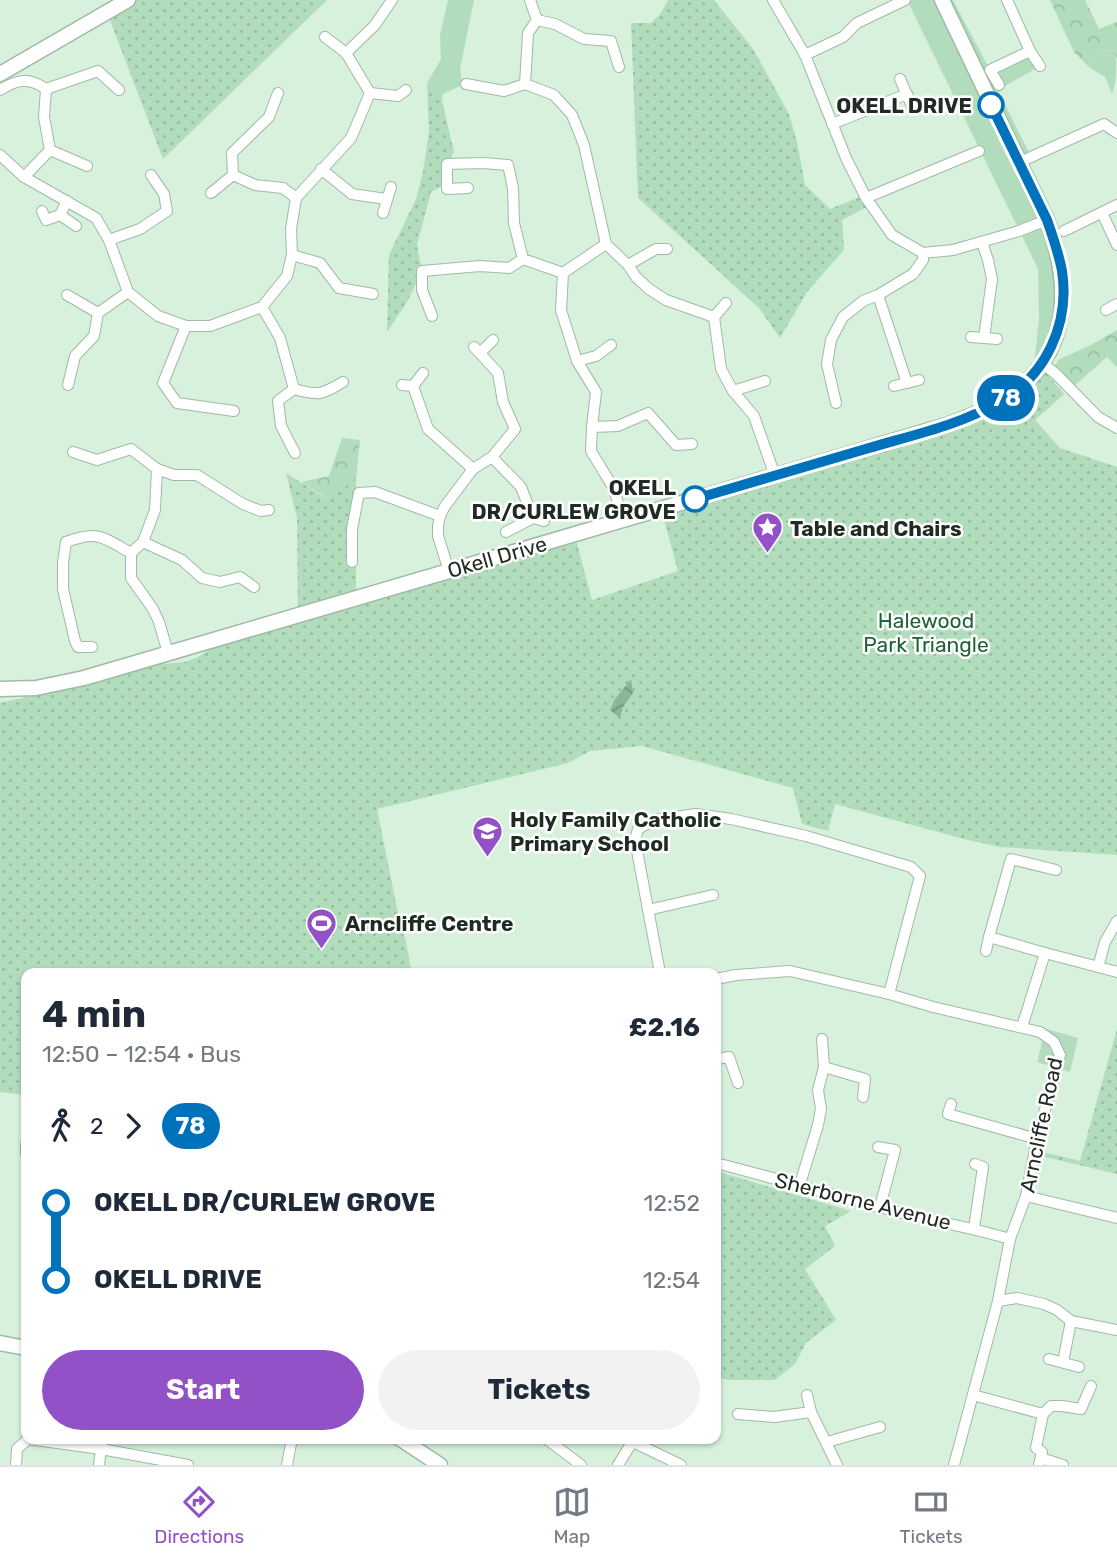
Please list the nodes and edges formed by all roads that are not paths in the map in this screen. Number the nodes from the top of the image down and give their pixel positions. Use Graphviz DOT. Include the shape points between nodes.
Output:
graph roads {
  1 [pos="128,0"];
  2 [pos="392,0"];
  3 [pos="530,0"];
  4 [pos="773,0"];
  5 [pos="905,0"];
  6 [pos="943,0"];
  7 [pos="1007,0"];
  8 [pos="537,20"];
  9 [pos="325,37"];
  10 [pos="1030,51"];
  11 [pos="346,53"];
  12 [pos="805,55"];
  13 [pos="1040,66"];
  14 [pos="619,67"];
  15 [pos="0,74"];
  16 [pos="900,79"];
  17 [pos="466,84"];
  18 [pos="525,84"];
  19 [pos="999,85"];
  20 [pos="46,89"];
  21 [pos="0,90"];
  22 [pos="119,90"];
  23 [pos="406,90"];
  24 [pos="278,93"];
  25 [pos="370,93"];
  26 [pos="906,94"];
  27 [pos="912,106"];
  28 [pos="832,124"];
  29 [pos="1117,133"];
  30 [pos="50,150"];
  31 [pos="979,151"];
  32 [pos="0,155"];
  33 [pos="1020,162"];
  34 [pos="87,166"];
  35 [pos="321,169"];
  36 [pos="151,175"];
  37 [pos="233,175"];
  38 [pos="24,177"];
  39 [pos="391,187"];
  40 [pos="468,188"];
  41 [pos="211,193"];
  42 [pos="296,198"];
  43 [pos="866,198"];
  44 [pos="386,199"];
  45 [pos="67,201"];
  46 [pos="1117,205"];
  47 [pos="42,211"];
  48 [pos="383,213"];
  49 [pos="1102,214"];
  50 [pos="60,215"];
  51 [pos="1047,220"];
  52 [pos="76,226"];
  53 [pos="1064,231"];
  54 [pos="109,240"];
  55 [pos="982,242"];
  56 [pos="606,243"];
  57 [pos="1117,245"];
  58 [pos="667,249"];
  59 [pos="923,253"];
  60 [pos="292,255"];
  61 [pos="523,259"];
  62 [pos="628,265"];
  63 [pos="563,274"];
  64 [pos="128,292"];
  65 [pos="373,294"];
  66 [pos="66,295"];
  67 [pos="878,295"];
  68 [pos="726,303"];
  69 [pos="1117,304"];
  70 [pos="262,307"];
  71 [pos="1105,310"];
  72 [pos="98,313"];
  73 [pos="432,316"];
  74 [pos="714,317"];
  75 [pos="186,326"];
  76 [pos="971,337"];
  77 [pos="984,338"];
  78 [pos="997,339"];
  79 [pos="493,340"];
  80 [pos="611,345"];
  81 [pos="577,361"];
  82 [pos="1042,363"];
  83 [pos="423,373"];
  84 [pos="919,380"];
  85 [pos="765,381"];
  86 [pos="343,382"];
  87 [pos="907,383"];
  88 [pos="68,385"];
  89 [pos="894,386"];
  90 [pos="294,389"];
  91 [pos="733,391"];
  92 [pos="836,404"];
  93 [pos="234,411"];
  94 [pos="592,427"];
  95 [pos="1117,428"];
  96 [pos="692,444"];
  97 [pos="73,452"];
  98 [pos="295,453"];
  99 [pos="492,457"];
  100 [pos="473,468"];
  101 [pos="157,469"];
  102 [pos="775,476"];
  103 [pos="269,510"];
  104 [pos="440,516"];
  105 [pos="533,518"];
  106 [pos="623,520"];
  107 [pos="544,521"];
  108 [pos="506,533"];
  109 [pos="143,542"];
  110 [pos="131,553"];
  111 [pos="352,562"];
  112 [pos="449,571"];
  113 [pos="254,587"];
  114 [pos="92,647"];
  115 [pos="168,653"];
  116 [pos="0,689"];
  117 [pos="1056,870"];
  118 [pos="713,895"];
  119 [pos="648,910"];
  120 [pos="1117,920"];
  121 [pos="989,937"];
  122 [pos="986,951"];
  123 [pos="1045,953"];
  124 [pos="1098,967"];
  125 [pos="659,968"];
  126 [pos="1117,972"];
  127 [pos="721,978"];
  128 [pos="889,994"];
  129 [pos="1022,1027"];
  130 [pos="822,1039"];
  131 [pos="721,1058"];
  132 [pos="824,1067"];
  133 [pos="738,1083"];
  134 [pos="863,1097"];
  135 [pos="951,1104"];
  136 [pos="1037,1139"];
  137 [pos="878,1147"];
  138 [pos="721,1164"];
  139 [pos="975,1164"];
  140 [pos="800,1184"];
  141 [pos="1026,1196"];
  142 [pos="880,1207"];
  143 [pos="1117,1218"];
  144 [pos="974,1228"];
  145 [pos="1010,1239"];
  146 [pos="999,1301"];
  147 [pos="1071,1321"];
  148 [pos="1117,1331"];
  149 [pos="0,1343"];
  150 [pos="21,1347"];
  151 [pos="1049,1359"];
  152 [pos="1063,1362"];
  153 [pos="1079,1367"];
  154 [pos="1091,1386"];
  155 [pos="807,1395"];
  156 [pos="973,1395"];
  157 [pos="811,1412"];
  158 [pos="738,1414"];
  159 [pos="1043,1414"];
  160 [pos="880,1427"];
  161 [pos="827,1441"];
  162 [pos="22,1444"];
  163 [pos="102,1444"];
  164 [pos="291,1444"];
  165 [pos="408,1444"];
  166 [pos="553,1444"];
  167 [pos="631,1444"];
  168 [pos="641,1444"];
  169 [pos="1040,1462"];
  170 [pos="16,1465"];
  171 [pos="99,1465"];
  172 [pos="188,1465"];
  173 [pos="287,1465"];
  174 [pos="440,1465"];
  175 [pos="581,1465"];
  176 [pos="618,1465"];
  177 [pos="681,1465"];
  178 [pos="837,1465"];
  179 [pos="954,1465"];
  180 [pos="1063,1465"];
  1 -- 15 [label="street"];
  2 -- 11 [label="street"];
  3 -- 8 [label="street"];
  4 -- 12 [label="street"];
  5 -- 12 [label="street"];
  6 -- 33 [label="street, Okell Drive"];
  7 -- 10 [label="street"];
  8 -- 14 [label="street" via="584,38 615,38"];
  8 -- 18 [label="street" via="528,33"];
  9 -- 11 [label="street"];
  10 -- 13 [label="street"];
  10 -- 19 [label="street" via="990,70"];
  11 -- 25 [label="street"];
  12 -- 28 [label="street"];
  16 -- 26 [label="street"];
  17 -- 18 [label="street" via="503,91"];
  18 -- 56 [label="street" via="554,95 572,115 584,145"];
  20 -- 21 [label="street" via="20,80"];
  20 -- 22 [label="street" via="98,71"];
  20 -- 30 [label="street" via="44,117"];
  23 -- 25 [label="street" via="398,96"];
  24 -- 37 [label="street" via="269,117 232,153"];
  25 -- 35 [label="street" via="351,138"];
  26 -- 27 [label="street"];
  26 -- 28 [label="street"];
  28 -- 43 [label="street"];
  29 -- 33 [label="street" via="1104,124"];
  30 -- 34 [label="street"];
  30 -- 38 [label="street"];
  31 -- 43 [label="street"];
  32 -- 38 [label="street"];
  33 -- 51 [label="street, Okell Drive"];
  35 -- 42 [label="street"];
  35 -- 44 [label="street" via="352,194"];
  36 -- 54 [label="street" via="164,194 167,211 140,229"];
  37 -- 41 [label="street"];
  37 -- 42 [label="street" via="255,186 283,188"];
  38 -- 45 [label="street"];
  39 -- 44 [label="street"];
  40 -- 61 [label="street" via="447,190 447,164 508,166"];
  42 -- 60 [label="street"];
  43 -- 59 [label="street" via="892,235"];
  44 -- 48 [label="street"];
  45 -- 50 [label="street"];
  45 -- 54 [label="street" via="96,218"];
  46 -- 49 [label="street"];
  47 -- 50 [label="street" via="46,219"];
  49 -- 53 [label="street"];
  49 -- 57 [label="street"];
  50 -- 52 [label="street"];
  51 -- 55 [label="street"];
  51 -- 82 [label="street, Okell Drive" via="1058,252 1063,290 1060,324"];
  54 -- 64 [label="street"];
  55 -- 59 [label="street"];
  55 -- 77 [label="street" via="992,279"];
  56 -- 62 [label="street"];
  56 -- 63 [label="street"];
  58 -- 62 [label="street" via="656,249"];
  59 -- 67 [label="street" via="913,274"];
  60 -- 65 [label="street" via="320,262 339,288"];
  60 -- 70 [label="street" via="287,276"];
  61 -- 63 [label="street"];
  61 -- 73 [label="street" via="509,268 422,271 422,290"];
  62 -- 74 [label="street" via="666,300"];
  63 -- 81 [label="street" via="561,310"];
  64 -- 72 [label="street"];
  64 -- 75 [label="street" via="158,316"];
  66 -- 72 [label="street"];
  67 -- 87 [label="street"];
  67 -- 92 [label="street" via="843,317 831,340 827,364"];
  68 -- 74 [label="street"];
  69 -- 71 [label="street"];
  70 -- 75 [label="street" via="210,326"];
  70 -- 90 [label="street" via="280,338"];
  72 -- 88 [label="street" via="94,336 75,356"];
  74 -- 91 [label="street" via="722,369"];
  75 -- 93 [label="street" via="163,383 177,403"];
  76 -- 77 [label="street"];
  77 -- 78 [label="street"];
  79 -- 99 [label="street" via="477,350 498,373 503,402 515,429"];
  80 -- 81 [label="street" via="596,356"];
  81 -- 94 [label="street" via="596,393"];
  82 -- 95 [label="street" via="1098,417"];
  82 -- 102 [label="street, Okell Drive" via="1023,386 976,413"];
  83 -- 100 [label="street" via="408,385 428,429"];
  84 -- 87 [label="street"];
  85 -- 91 [label="street"];
  86 -- 90 [label="street" via="323,393"];
  87 -- 89 [label="street"];
  90 -- 98 [label="street" via="278,401 281,425"];
  91 -- 102 [label="street" via="754,416"];
  94 -- 96 [label="street" via="618,426 648,413 676,444"];
  94 -- 106 [label="street" via="591,451 614,489"];
  97 -- 101 [label="street" via="97,460 131,449"];
  99 -- 100 [label="street"];
  99 -- 105 [label="street" via="521,487"];
  100 -- 104 [label="street"];
  101 -- 103 [label="street" via="197,475 243,504"];
  101 -- 109 [label="street" via="155,510"];
  102 -- 106 [label="street, Okell Drive"];
  104 -- 111 [label="street" via="375,492 359,493"];
  104 -- 112 [label="street" via="439,536"];
  105 -- 107 [label="street"];
  105 -- 108 [label="street"];
  106 -- 112 [label="street, Okell Drive"];
  109 -- 110 [label="street"];
  109 -- 113 [label="street" via="182,560 201,578 220,582 240,577"];
  110 -- 114 [label="street" via="98,535 66,542 63,589 74,650"];
  110 -- 115 [label="street" via="131,578 153,609"];
  112 -- 115 [label="street, Okell Drive"];
  115 -- 116 [label="street, Okell Drive" via="59,684"];
  117 -- 121 [label="street" via="1011,859"];
  118 -- 119 [label="street"];
  119 -- 125 [label="street"];
  119 -- 128 [label="street" via="635,840 638,829 654,820 696,814 731,819 911,867 920,876"];
  120 -- 124 [label="street"];
  121 -- 122 [label="street"];
  121 -- 123 [label="street"];
  123 -- 124 [label="street"];
  123 -- 129 [label="street"];
  124 -- 126 [label="street"];
  127 -- 128 [label="street, Arncliffe Road" via="790,971"];
  128 -- 129 [label="street, Arncliffe Road"];
  129 -- 136 [label="street, Arncliffe Road" via="1054,1042 1060,1055"];
  130 -- 132 [label="street"];
  131 -- 133 [label="street" via="729,1057"];
  132 -- 134 [label="street" via="866,1079"];
  132 -- 140 [label="street" via="818,1090 818,1125"];
  135 -- 136 [label="street" via="948,1114"];
  136 -- 141 [label="street, Arncliffe Road"];
  137 -- 142 [label="street" via="895,1150"];
  138 -- 140 [label="street, Sherborne Avenue"];
  139 -- 144 [label="street" via="982,1167"];
  140 -- 142 [label="street, Sherborne Avenue"];
  141 -- 143 [label="street"];
  141 -- 145 [label="street, Arncliffe Road"];
  142 -- 144 [label="street, Sherborne Avenue"];
  144 -- 145 [label="street, Sherborne Avenue"];
  145 -- 146 [label="street, Arncliffe Road"];
  146 -- 147 [label="street" via="1017,1298 1044,1304"];
  146 -- 156 [label="street, Arncliffe Road"];
  147 -- 148 [label="street"];
  147 -- 152 [label="street"];
  149 -- 150 [label="street"];
  151 -- 152 [label="street"];
  152 -- 153 [label="street"];
  154 -- 159 [label="street" via="1081,1409 1051,1406"];
  155 -- 157 [label="street"];
  156 -- 159 [label="street"];
  156 -- 179 [label="street, Arncliffe Road"];
  157 -- 158 [label="street" via="774,1417"];
  157 -- 161 [label="street"];
  159 -- 169 [label="street" via="1036,1448 1042,1452"];
  160 -- 161 [label="street"];
  161 -- 178 [label="street"];
  162 -- 170 [label="street" via="17,1448"];
  163 -- 171 [label="street"];
  163 -- 172 [label="street"];
  164 -- 173 [label="street"];
  165 -- 174 [label="street"];
  166 -- 175 [label="street"];
  167 -- 176 [label="street"];
  168 -- 177 [label="street"];
  169 -- 180 [label="street"];
}
